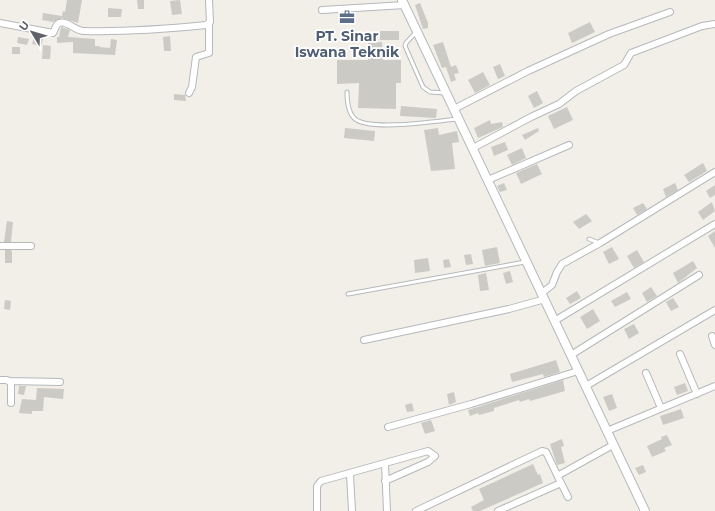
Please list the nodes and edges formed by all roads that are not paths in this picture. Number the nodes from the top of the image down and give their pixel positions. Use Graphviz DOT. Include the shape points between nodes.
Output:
graph roads {
  1 [pos="209,0"];
  2 [pos="404,3"];
  3 [pos="322,10"];
  4 [pos="670,12"];
  5 [pos="0,23"];
  6 [pos="209,23"];
  7 [pos="715,24"];
  8 [pos="417,30"];
  9 [pos="347,92"];
  10 [pos="189,93"];
  11 [pos="448,94"];
  12 [pos="454,109"];
  13 [pos="459,119"];
  14 [pos="569,145"];
  15 [pos="473,148"];
  16 [pos="715,172"];
  17 [pos="488,180"];
  18 [pos="715,224"];
  19 [pos="589,239"];
  20 [pos="600,243"];
  21 [pos="0,246"];
  22 [pos="31,246"];
  23 [pos="526,262"];
  24 [pos="699,275"];
  25 [pos="348,294"];
  26 [pos="544,296"];
  27 [pos="715,310"];
  28 [pos="556,320"];
  29 [pos="712,336"];
  30 [pos="364,340"];
  31 [pos="715,345"];
  32 [pos="680,354"];
  33 [pos="571,355"];
  34 [pos="578,371"];
  35 [pos="646,373"];
  36 [pos="0,380"];
  37 [pos="10,381"];
  38 [pos="60,382"];
  39 [pos="586,386"];
  40 [pos="715,386"];
  41 [pos="697,394"];
  42 [pos="11,403"];
  43 [pos="661,408"];
  44 [pos="388,427"];
  45 [pos="607,431"];
  46 [pos="613,445"];
  47 [pos="385,464"];
  48 [pos="350,474"];
  49 [pos="559,475"];
  50 [pos="385,481"];
  51 [pos="561,483"];
  52 [pos="568,497"];
  53 [pos="317,511"];
  54 [pos="352,511"];
  55 [pos="387,511"];
  56 [pos="416,511"];
  57 [pos="498,511"];
  58 [pos="645,511"];
  1 -- 6 [label="street"];
  2 -- 3 [label="street"];
  2 -- 8 [label="street"];
  4 -- 12 [label="street" via="609,34"];
  5 -- 6 [label="street" via="52,34 60,23 68,24 77,31 127,30"];
  6 -- 10 [label="street" via="210,50 207,55 196,57"];
  7 -- 15 [label="street" via="695,28 631,53 624,65 576,91 559,104"];
  8 -- 11 [label="street"];
  8 -- 11 [label="lane" via="405,46 423,87 430,92"];
  9 -- 13 [label="lane" via="354,118 361,122 398,125"];
  11 -- 12 [label="street"];
  12 -- 13 [label="street"];
  13 -- 15 [label="street"];
  14 -- 17 [label="street"];
  15 -- 17 [label="street"];
  16 -- 20 [label="street"];
  17 -- 23 [label="street"];
  18 -- 28 [label="street"];
  19 -- 20 [label="lane"];
  20 -- 26 [label="street" via="562,264"];
  21 -- 22 [label="street"];
  23 -- 25 [label="lane"];
  23 -- 26 [label="street"];
  24 -- 33 [label="street"];
  26 -- 28 [label="street"];
  26 -- 30 [label="street" via="509,309"];
  27 -- 39 [label="street"];
  28 -- 33 [label="street"];
  29 -- 31 [label="street"];
  32 -- 41 [label="street"];
  33 -- 34 [label="street"];
  34 -- 39 [label="street"];
  34 -- 44 [label="street"];
  35 -- 43 [label="street"];
  36 -- 37 [label="street"];
  37 -- 38 [label="street"];
  37 -- 42 [label="street"];
  39 -- 45 [label="street"];
  40 -- 41 [label="street"];
  41 -- 43 [label="street"];
  43 -- 45 [label="street"];
  45 -- 46 [label="street"];
  46 -- 49 [label="street"];
  46 -- 58 [label="street"];
  47 -- 48 [label="street"];
  47 -- 50 [label="street"];
  47 -- 50 [label="street" via="428,451 435,456 428,462"];
  48 -- 53 [label="street" via="318,483"];
  48 -- 54 [label="street"];
  49 -- 51 [label="street"];
  49 -- 56 [label="street" via="546,452 542,451"];
  50 -- 55 [label="street"];
  51 -- 52 [label="street"];
  51 -- 57 [label="street"];
}
